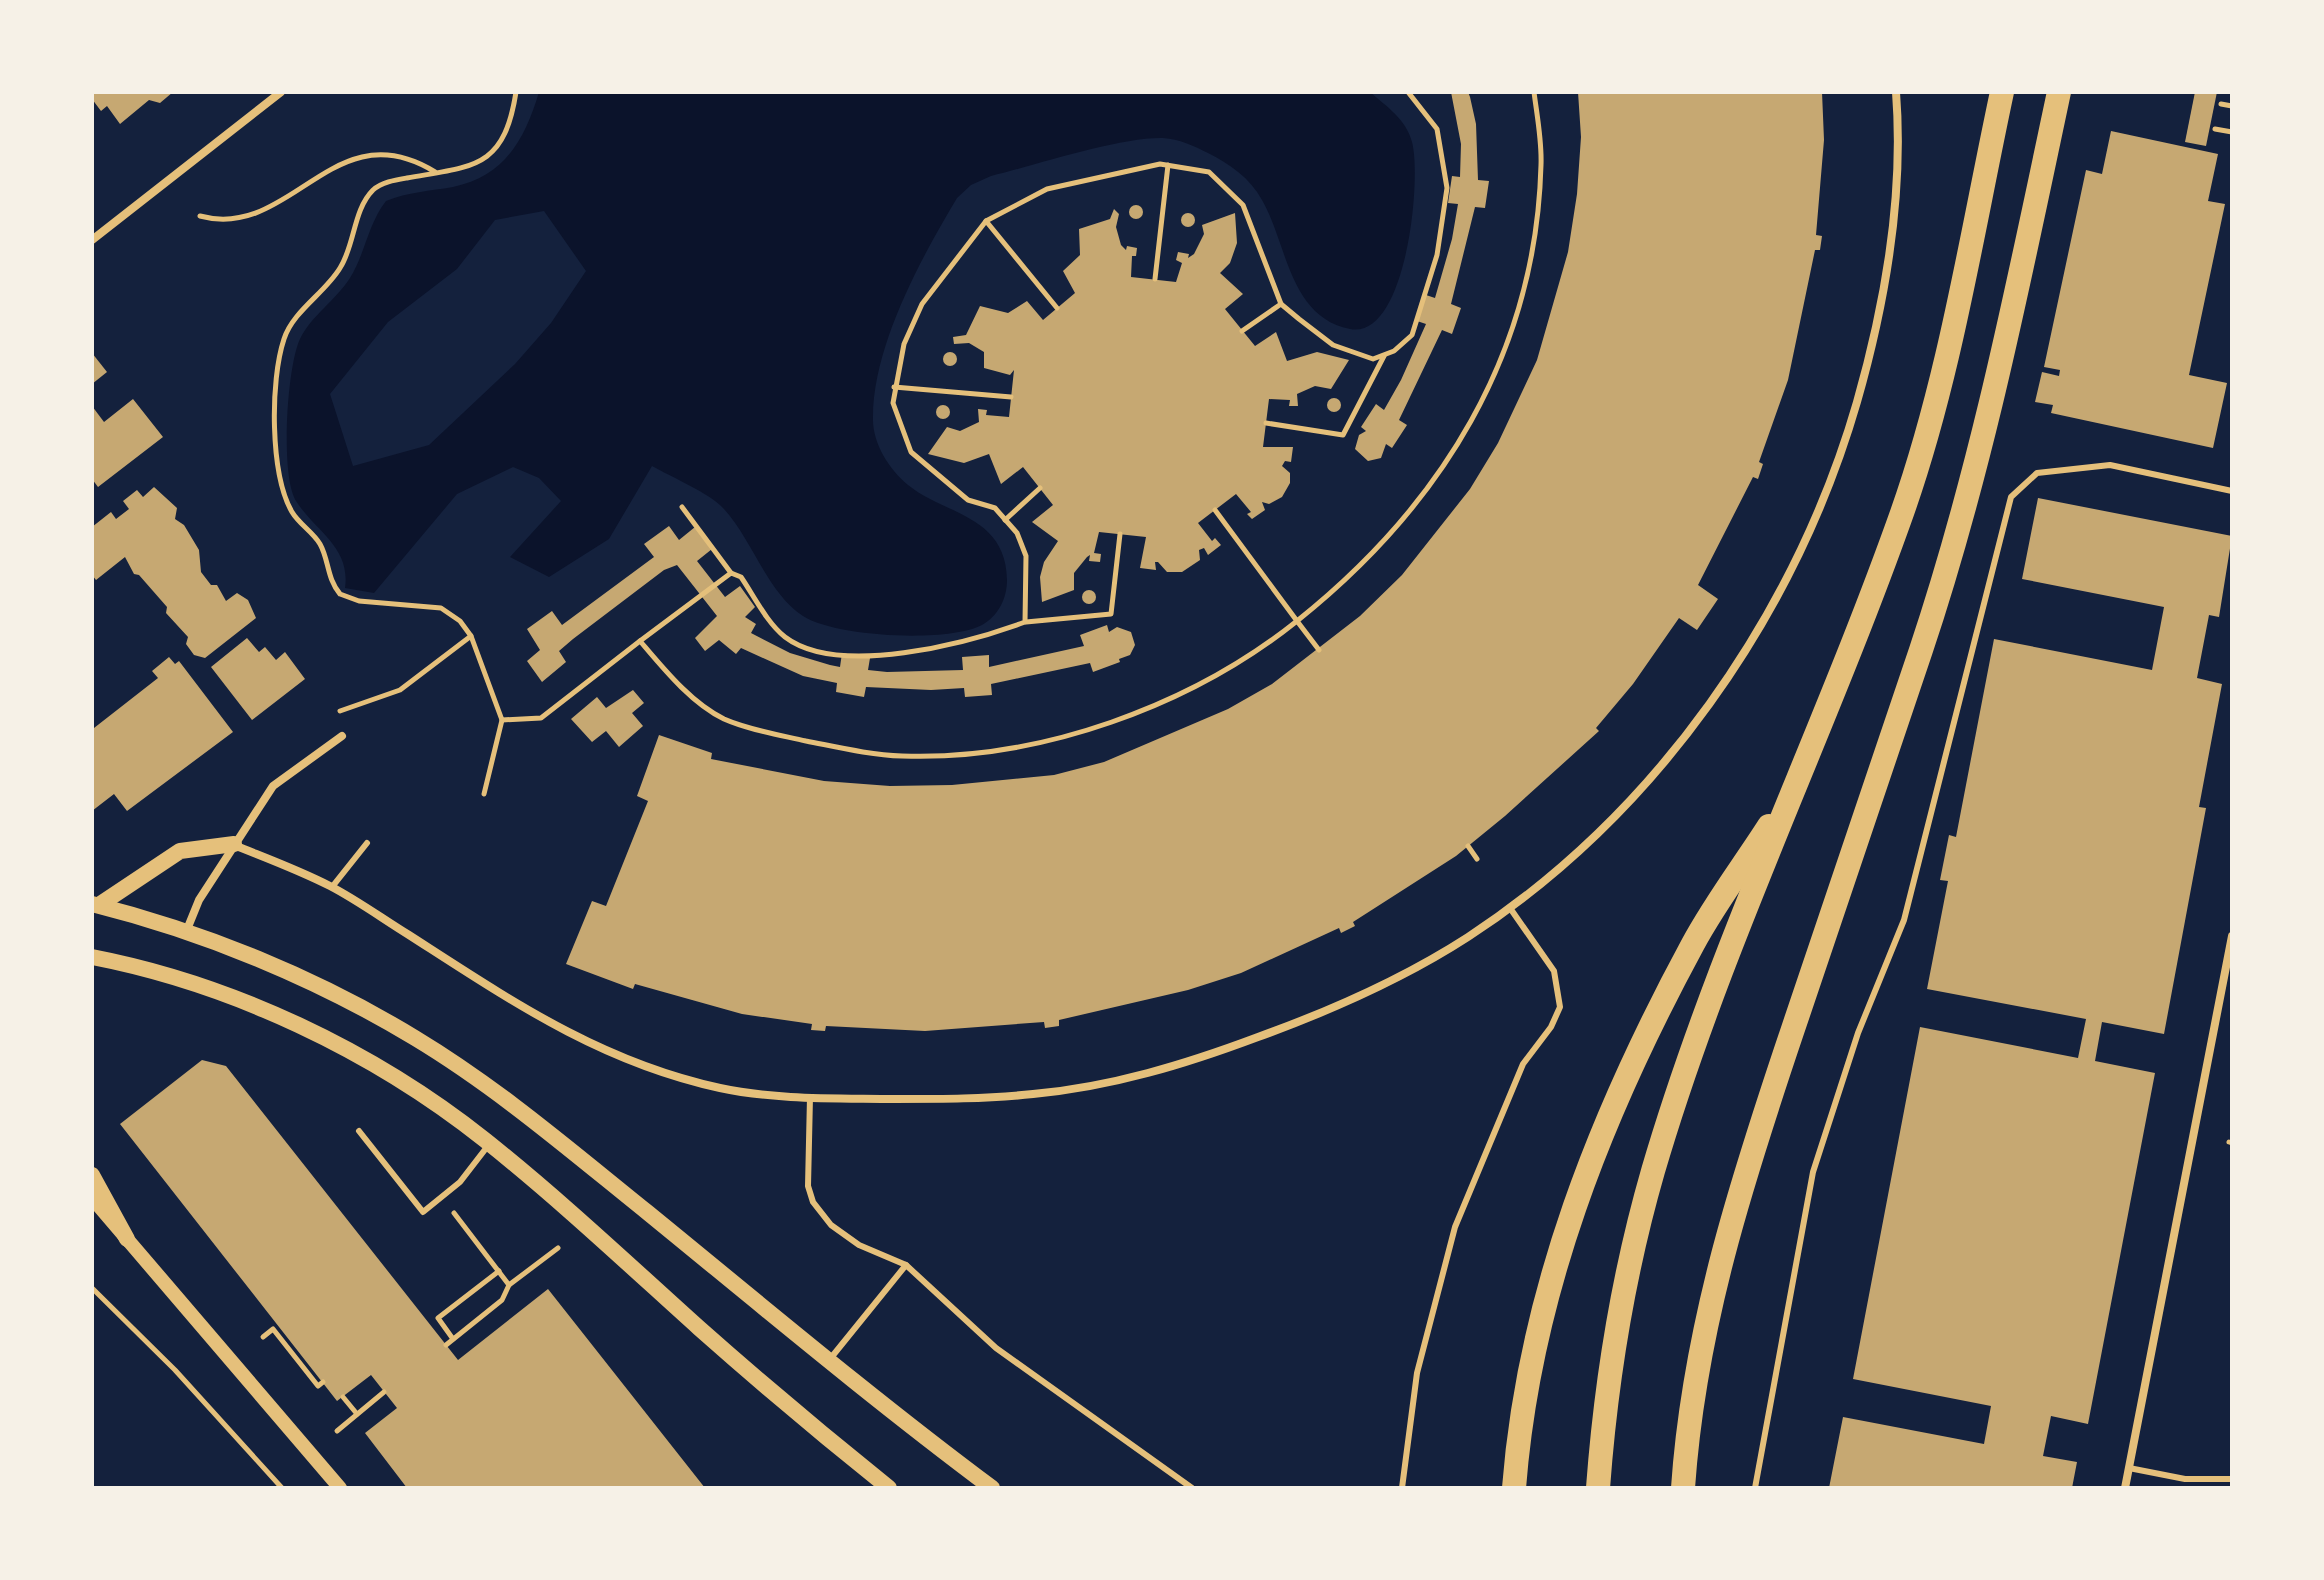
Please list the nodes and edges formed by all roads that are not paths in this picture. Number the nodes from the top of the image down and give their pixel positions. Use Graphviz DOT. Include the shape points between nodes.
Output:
graph roads {
  1 [pos="281,92"];
  2 [pos="1896,92"];
  3 [pos="2002,92"];
  4 [pos="2059,92"];
  5 [pos="92,240"];
  6 [pos="2232,491"];
  7 [pos="342,736"];
  8 [pos="1799,781"];
  9 [pos="367,843"];
  10 [pos="234,844"];
  11 [pos="332,887"];
  12 [pos="95,904"];
  13 [pos="1510,908"];
  14 [pos="186,933"];
  15 [pos="2232,936"];
  16 [pos="92,957"];
  17 [pos="116,962"];
  18 [pos="92,968"];
  19 [pos="810,1097"];
  20 [pos="359,1131"];
  21 [pos="490,1144"];
  22 [pos="92,1175"];
  23 [pos="92,1198"];
  24 [pos="127,1239"];
  25 [pos="906,1265"];
  26 [pos="829,1360"];
  27 [pos="2129,1468"];
  28 [pos="2232,1479"];
  29 [pos="340,1488"];
  30 [pos="889,1488"];
  31 [pos="992,1488"];
  32 [pos="1192,1488"];
  33 [pos="1402,1488"];
  34 [pos="1514,1488"];
  35 [pos="1598,1488"];
  36 [pos="1683,1488"];
  37 [pos="1755,1488"];
  38 [pos="2125,1488"];
  1 -- 5 [label="street"];
  2 -- 13 [label="street" via="1893,211 1877,324 1846,438 1805,540 1755,633 1688,733 1621,809"];
  3 -- 8 [label="highway" via="1920,456"];
  4 -- 36 [label="highway" via="1966,502 1727,1233 1692,1393"];
  6 -- 37 [label="lane" via="2110,465 2037,473 2011,497 1904,920 1858,1033 1813,1172"];
  7 -- 10 [label="street" via="273,786"];
  8 -- 34 [label="highway" via="1694,942 1592,1157 1542,1307"];
  8 -- 35 [label="highway" via="1695,1044 1653,1173 1610,1364"];
  9 -- 11 [label="lane"];
  10 -- 11 [label="street"];
  10 -- 12 [label="main road" via="180,851"];
  10 -- 14 [label="street" via="199,900"];
  11 -- 19 [label="street" via="598,1049 723,1088"];
  12 -- 14 [label="main road"];
  13 -- 19 [label="street" via="1382,985 1187,1063 1037,1094"];
  13 -- 33 [label="lane" via="1554,971 1560,1007 1523,1064 1455,1227 1417,1373"];
  14 -- 26 [label="main road" via="302,978 459,1066"];
  15 -- 27 [label="street"];
  16 -- 17 [label="main road"];
  17 -- 18 [label="main road"];
  17 -- 21 [label="main road" via="189,982 354,1055"];
  19 -- 25 [label="lane" via="805,1172 813,1202 845,1236"];
  20 -- 21 [label="lane" via="423,1212 460,1182"];
  21 -- 30 [label="main road"];
  22 -- 24 [label="main road"];
  23 -- 24 [label="street"];
  24 -- 29 [label="street"];
  25 -- 26 [label="lane"];
  25 -- 32 [label="lane" via="996,1348"];
  26 -- 31 [label="main road"];
  27 -- 28 [label="lane" via="2185,1479"];
  27 -- 38 [label="street"];
}
